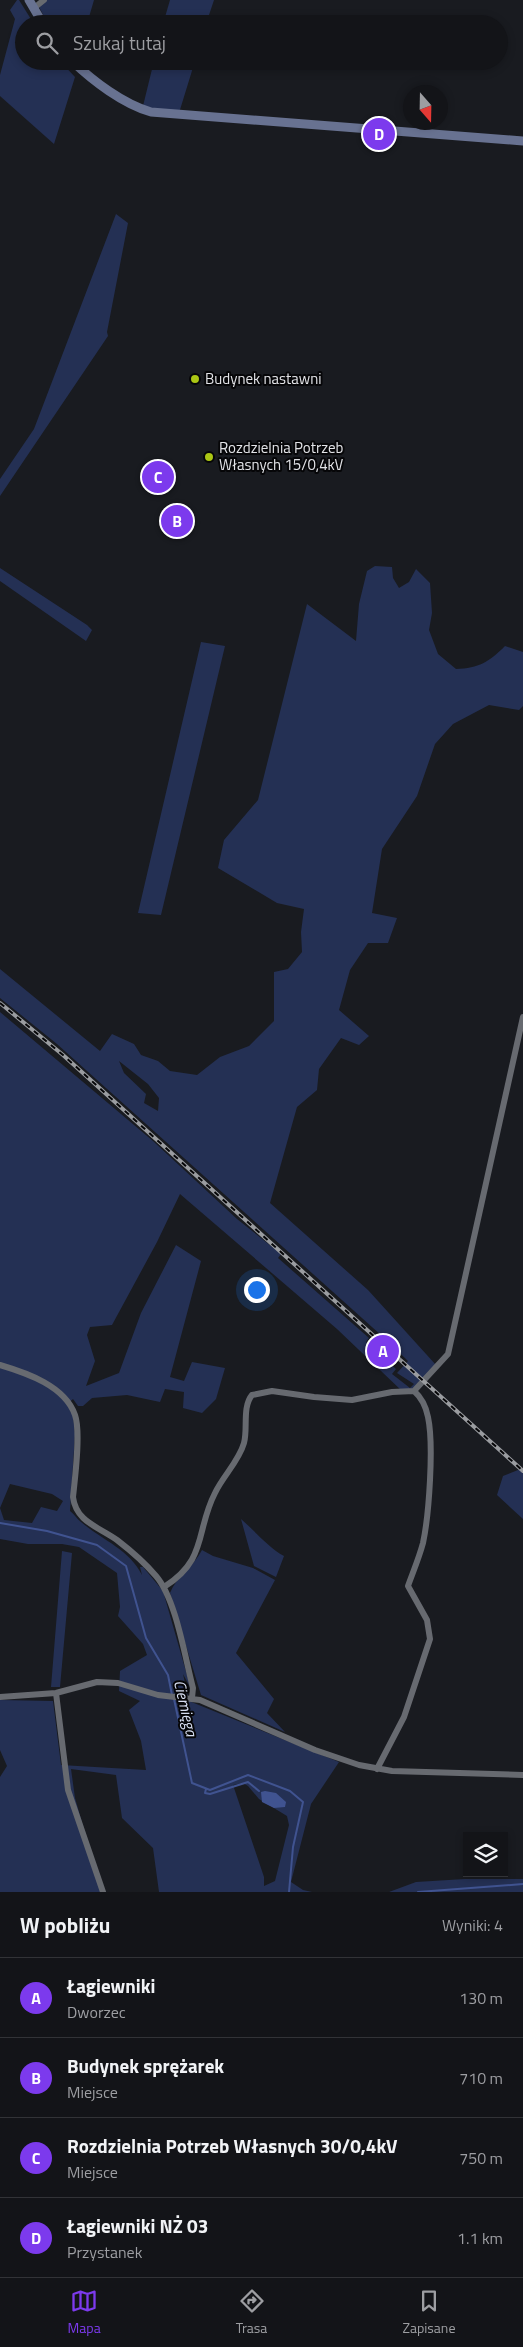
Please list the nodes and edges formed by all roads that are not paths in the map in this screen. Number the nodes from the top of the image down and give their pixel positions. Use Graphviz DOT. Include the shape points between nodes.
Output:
graph roads {
  1 [pos="44,0"];
  2 [pos="31,4"];
  3 [pos="38,15"];
  4 [pos="84,70"];
  5 [pos="523,141"];
  6 [pos="523,1017"];
  7 [pos="0,1365"];
  8 [pos="414,1391"];
  9 [pos="164,1587"];
  10 [pos="56,1693"];
  11 [pos="0,1697"];
  12 [pos="192,1698"];
  13 [pos="377,1768"];
  14 [pos="523,1775"];
  15 [pos="103,1892"];
  1 -- 2 [label="street"];
  2 -- 3 [label="street"];
  4 -- 5 [label="street" via="119,96 151,112"];
  6 -- 8 [label="street" via="448,1354"];
  7 -- 9 [label="street" via="43,1382 69,1404 77,1424 73,1497 77,1511 84,1520 132,1553"];
  8 -- 9 [label="street" via="352,1400 272,1390 252,1395 247,1408 244,1444 215,1493 196,1555 182,1574"];
  8 -- 13 [label="street" via="428,1417 430,1452 425,1531 408,1586 427,1620 430,1639 404,1717"];
  9 -- 12 [label="street" via="193,1688"];
  10 -- 11 [label="street"];
  10 -- 12 [label="street" via="110,1682 158,1695"];
  10 -- 15 [label="street" via="68,1790"];
  12 -- 13 [label="street" via="333,1757"];
  13 -- 14 [label="street"];
}
